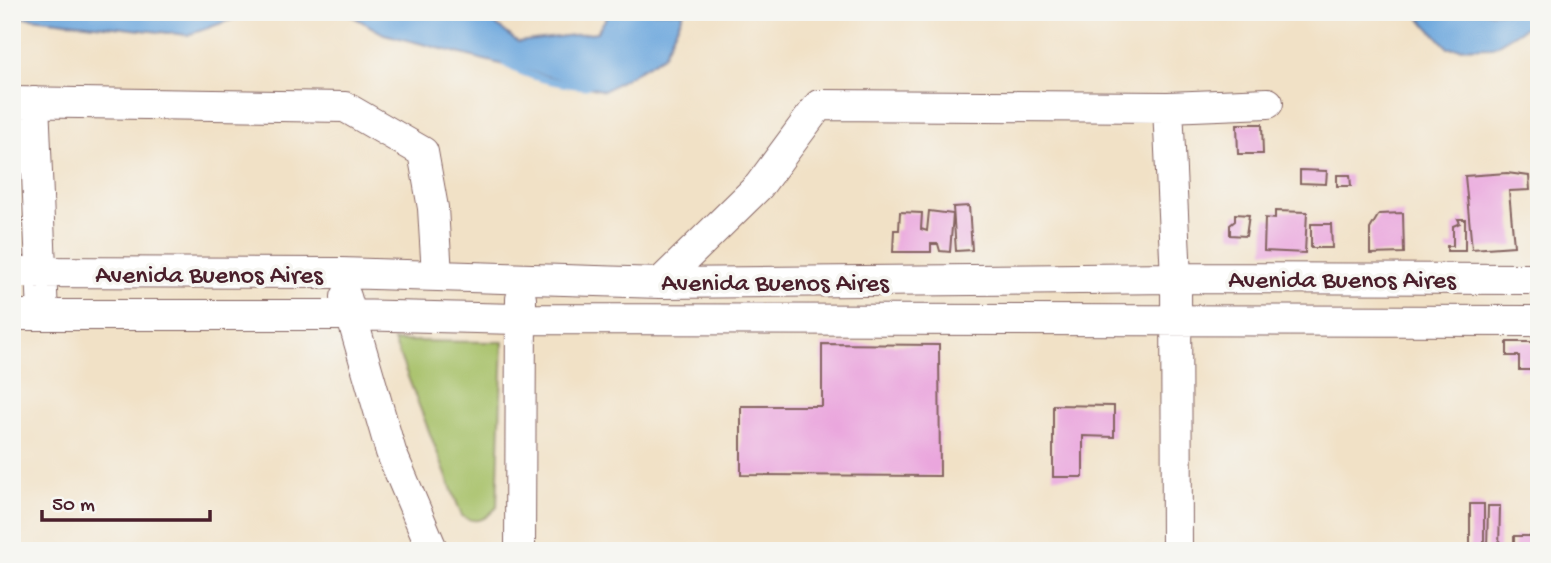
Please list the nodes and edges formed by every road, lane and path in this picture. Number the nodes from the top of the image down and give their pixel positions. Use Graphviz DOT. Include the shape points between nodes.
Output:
graph roads {
  1 [pos="23,102"];
  2 [pos="1268,103"];
  3 [pos="1168,107"];
  4 [pos="26,272"];
  5 [pos="341,273"];
  6 [pos="437,275"];
  7 [pos="521,278"];
  8 [pos="1176,278"];
  9 [pos="1539,279"];
  10 [pos="660,282"];
  11 [pos="12,315"];
  12 [pos="43,315"];
  13 [pos="350,315"];
  14 [pos="521,319"];
  15 [pos="1176,320"];
  16 [pos="1539,321"];
  17 [pos="433,551"];
  18 [pos="520,551"];
  19 [pos="1177,551"];
  1 -- 4 [label="street"];
  1 -- 6 [label="street" via="345,107 423,152 433,208"];
  2 -- 3 [label="street"];
  3 -- 8 [label="street"];
  3 -- 10 [label="street" via="818,105 759,186"];
  4 -- 5 [label="street, Avenida Buenos Aires"];
  4 -- 12 [label="street"];
  5 -- 6 [label="street, Avenida Buenos Aires"];
  5 -- 13 [label="street"];
  6 -- 7 [label="street, Avenida Buenos Aires"];
  7 -- 10 [label="street, Avenida Buenos Aires"];
  7 -- 14 [label="street"];
  8 -- 9 [label="street, Avenida Buenos Aires"];
  8 -- 10 [label="street, Avenida Buenos Aires"];
  8 -- 15 [label="street"];
  11 -- 12 [label="street, Avenida Buenos Aires"];
  12 -- 13 [label="street, Avenida Buenos Aires"];
  13 -- 14 [label="street, Avenida Buenos Aires"];
  13 -- 17 [label="street" via="391,452"];
  14 -- 15 [label="street, Avenida Buenos Aires"];
  14 -- 18 [label="street"];
  15 -- 16 [label="street, Avenida Buenos Aires"];
  15 -- 19 [label="street"];
}
